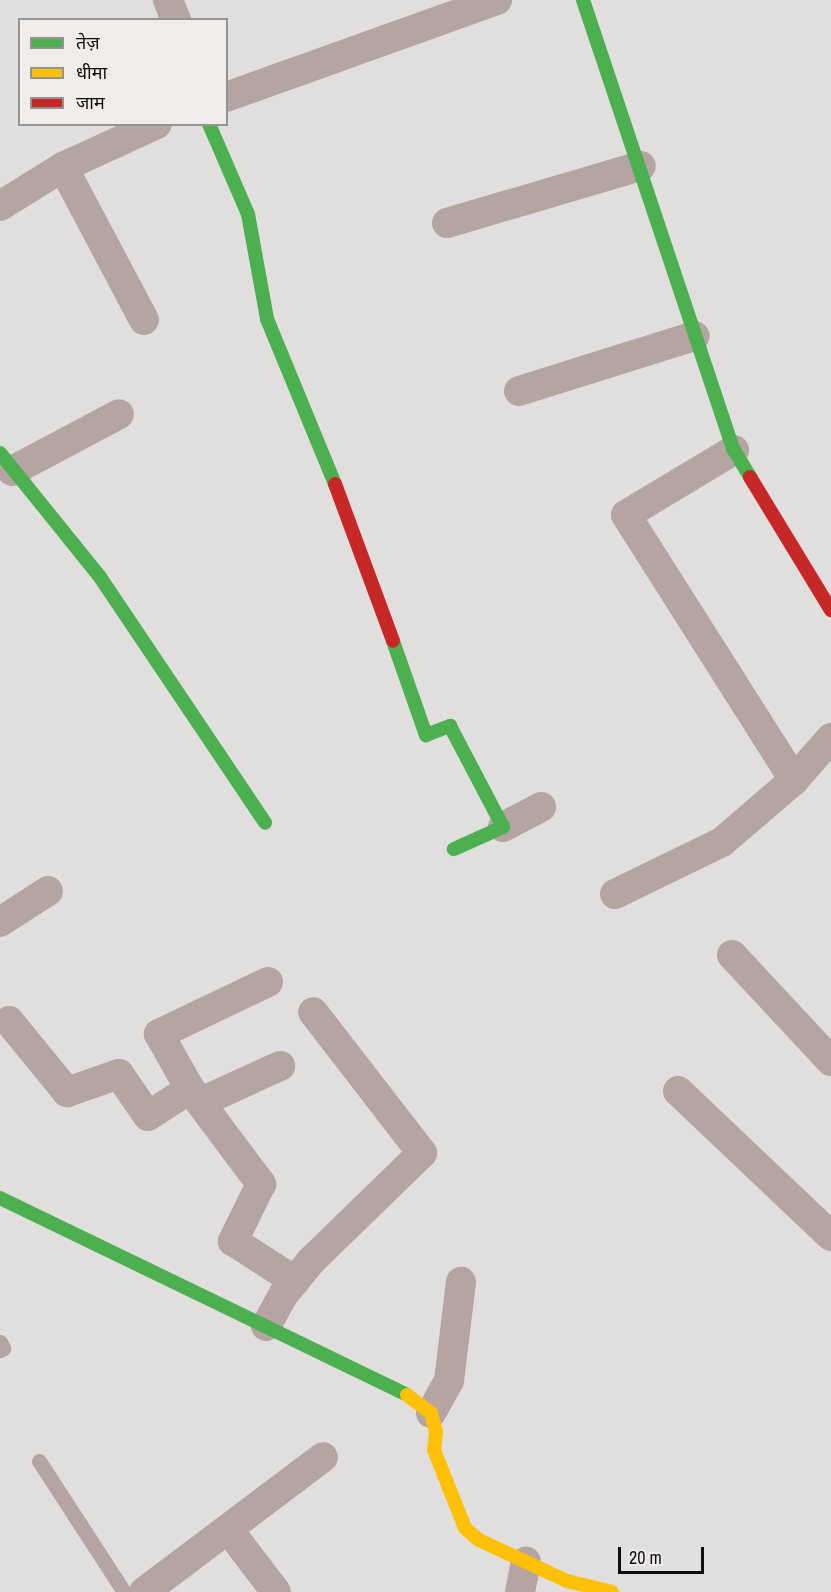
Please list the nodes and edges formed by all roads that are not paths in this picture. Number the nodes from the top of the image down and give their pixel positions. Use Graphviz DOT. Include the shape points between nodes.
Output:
graph roads {
  1 [pos="168,0"];
  2 [pos="497,0"];
  3 [pos="583,0"];
  4 [pos="175,18"];
  5 [pos="228,96"];
  6 [pos="153,126"];
  7 [pos="210,126"];
  8 [pos="641,165"];
  9 [pos="63,167"];
  10 [pos="0,206"];
  11 [pos="447,222"];
  12 [pos="144,320"];
  13 [pos="695,336"];
  14 [pos="519,391"];
  15 [pos="119,414"];
  16 [pos="734,450"];
  17 [pos="6,462"];
  18 [pos="831,610"];
  19 [pos="831,738"];
  20 [pos="794,780"];
  21 [pos="541,807"];
  22 [pos="265,823"];
  23 [pos="502,827"];
  24 [pos="454,849"];
  25 [pos="48,891"];
  26 [pos="615,894"];
  27 [pos="0,922"];
  28 [pos="732,955"];
  29 [pos="268,982"];
  30 [pos="313,1012"];
  31 [pos="9,1021"];
  32 [pos="831,1060"];
  33 [pos="280,1066"];
  34 [pos="678,1091"];
  35 [pos="196,1096"];
  36 [pos="0,1198"];
  37 [pos="831,1236"];
  38 [pos="295,1281"];
  39 [pos="460,1282"];
  40 [pos="266,1326"];
  41 [pos="0,1342"];
  42 [pos="0,1350"];
  43 [pos="431,1413"];
  44 [pos="323,1457"];
  45 [pos="39,1461"];
  46 [pos="228,1529"];
  47 [pos="526,1562"];
  48 [pos="124,1592"];
  49 [pos="144,1592"];
  50 [pos="276,1592"];
  51 [pos="520,1592"];
  52 [pos="612,1592"];
  1 -- 4 [label="street"];
  2 -- 5 [label="street"];
  3 -- 8 [label="street"];
  6 -- 9 [label="street"];
  7 -- 23 [label="street" via="248,214 267,319 354,530 426,735 450,726"];
  8 -- 11 [label="street"];
  8 -- 13 [label="street"];
  9 -- 10 [label="street"];
  9 -- 12 [label="street"];
  13 -- 14 [label="street"];
  13 -- 16 [label="street"];
  15 -- 17 [label="street"];
  16 -- 18 [label="street"];
  16 -- 20 [label="street" via="626,515"];
  17 -- 22 [label="street" via="100,577"];
  19 -- 20 [label="street"];
  20 -- 26 [label="street" via="722,842"];
  21 -- 23 [label="street"];
  23 -- 24 [label="street"];
  25 -- 27 [label="street"];
  28 -- 32 [label="street"];
  29 -- 35 [label="street" via="159,1034"];
  30 -- 38 [label="street" via="422,1153 330,1241"];
  31 -- 35 [label="street" via="67,1092 119,1074 148,1116"];
  33 -- 35 [label="street"];
  34 -- 37 [label="street"];
  35 -- 38 [label="street" via="261,1184 233,1241"];
  36 -- 40 [label="street"];
  38 -- 40 [label="street"];
  39 -- 43 [label="street" via="449,1381"];
  40 -- 43 [label="street" via="401,1391"];
  41 -- 42 [label="lane"];
  43 -- 47 [label="street" via="436,1432 434,1450 465,1528 479,1540"];
  44 -- 46 [label="street"];
  45 -- 48 [label="lane"];
  46 -- 49 [label="street"];
  46 -- 50 [label="street"];
  47 -- 51 [label="street"];
  47 -- 52 [label="street" via="567,1581"];
}
